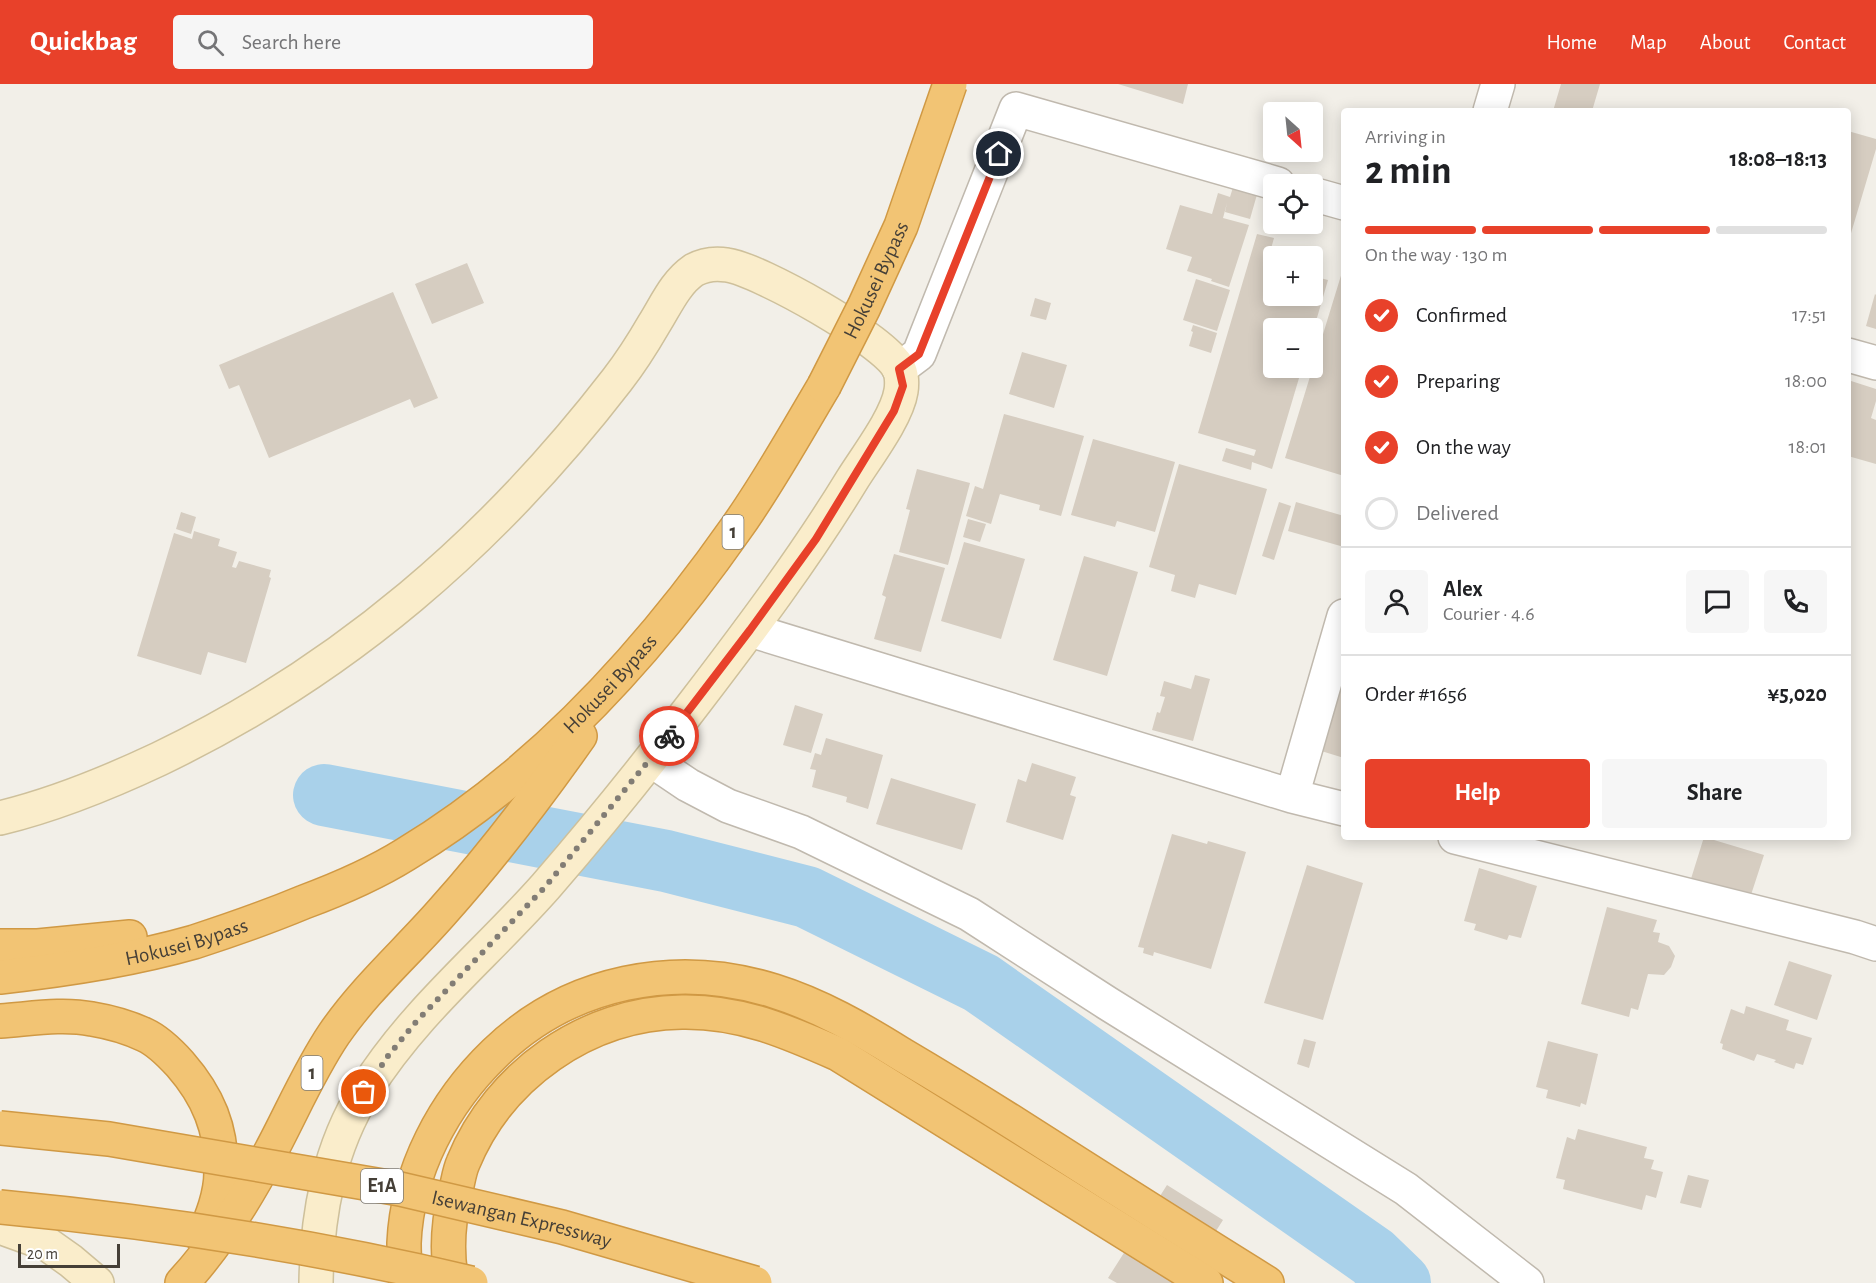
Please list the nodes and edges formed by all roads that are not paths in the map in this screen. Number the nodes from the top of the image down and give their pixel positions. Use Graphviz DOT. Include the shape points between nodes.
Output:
graph roads {
  1 [pos="950,84"];
  2 [pos="1498,84"];
  3 [pos="1491,108"];
  4 [pos="1263,180"];
  5 [pos="1323,197"];
  6 [pos="1341,202"];
  7 [pos="1851,356"];
  8 [pos="1876,363"];
  9 [pos="899,369"];
  10 [pos="1341,625"];
  11 [pos="750,630"];
  12 [pos="627,667"];
  13 [pos="651,760"];
  14 [pos="1292,796"];
  15 [pos="1341,808"];
  16 [pos="0,818"];
  17 [pos="1467,840"];
  18 [pos="390,854"];
  19 [pos="1876,944"];
  20 [pos="0,946"];
  21 [pos="0,977"];
  22 [pos="0,1021"];
  23 [pos="0,1128"];
  24 [pos="0,1207"];
  25 [pos="0,1227"];
  26 [pos="96,1283"];
  27 [pos="175,1283"];
  28 [pos="182,1283"];
  29 [pos="316,1283"];
  30 [pos="406,1283"];
  31 [pos="452,1283"];
  32 [pos="471,1283"];
  33 [pos="755,1283"];
  34 [pos="1206,1283"];
  35 [pos="1267,1283"];
  36 [pos="1527,1283"];
  1 -- 12 [label="highway, Hokusei Bypass / 1, bridge" via="901,226 824,386 737,527"];
  2 -- 3 [label="street"];
  4 -- 9 [label="street" via="1016,109 919,354"];
  5 -- 6 [label="street"];
  7 -- 8 [label="street"];
  9 -- 11 [label="street" via="903,386 894,411 816,539"];
  9 -- 16 [label="street" via="871,341 816,306 755,274 731,265 706,264 675,288 627,367 548,464 501,515 385,618 322,666 200,739 132,772"];
  10 -- 14 [label="street"];
  11 -- 13 [label="street"];
  11 -- 14 [label="street"];
  12 -- 18 [label="highway, Hokusei Bypass / 1" via="556,741 490,796"];
  12 -- 28 [label="highway, 1" via="492,854 360,999 333,1036 271,1153"];
  13 -- 29 [label="street" via="545,887 415,1023 364,1092 345,1127 322,1203"];
  13 -- 36 [label="street" via="728,806 801,832 969,914 1406,1189"];
  14 -- 15 [label="street"];
  17 -- 19 [label="street"];
  18 -- 20 [label="highway" via="263,902 190,924 123,938"];
  18 -- 21 [label="highway, Hokusei Bypass" via="339,888 193,942 116,960"];
  22 -- 27 [label="highway" via="89,1018 120,1025 147,1035 191,1077 208,1104 219,1138 221,1174 215,1211 201,1243"];
  23 -- 33 [label="highway, Isewangan Expressway / E1A, bridge" via="109,1138 400,1189 562,1227"];
  24 -- 32 [label="highway, bridge" via="256,1239"];
  25 -- 26 [label="street" via="47,1244"];
  30 -- 35 [label="highway" via="404,1243 410,1202 425,1155 446,1111 475,1072 510,1038 555,1008 596,990 638,980 681,977 724,980 773,990 857,1027"];
  31 -- 34 [label="highway" via="448,1264 449,1220 462,1164 483,1123 514,1085 548,1054 586,1033 632,1017 681,1012 727,1015 778,1028 838,1054"];
}
